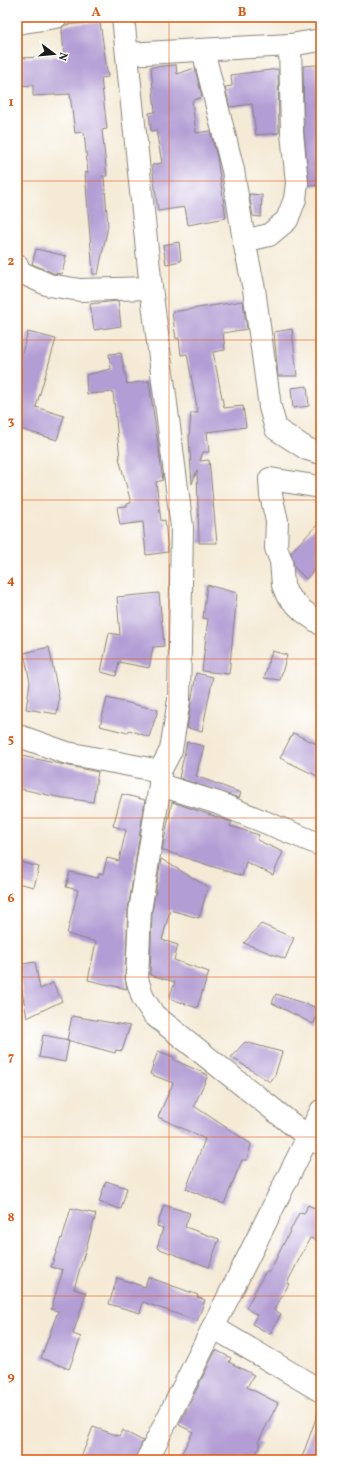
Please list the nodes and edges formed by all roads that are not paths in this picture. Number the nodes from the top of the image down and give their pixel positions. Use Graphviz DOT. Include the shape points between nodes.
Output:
graph roads {
  1 [pos="56,17"];
  2 [pos="123,17"];
  3 [pos="17,22"];
  4 [pos="321,40"];
  5 [pos="290,44"];
  6 [pos="203,50"];
  7 [pos="127,54"];
  8 [pos="244,241"];
  9 [pos="17,265"];
  10 [pos="151,288"];
  11 [pos="321,453"];
  12 [pos="321,487"];
  13 [pos="321,624"];
  14 [pos="17,738"];
  15 [pos="160,778"];
  16 [pos="321,845"];
  17 [pos="321,1111"];
  18 [pos="315,1141"];
  19 [pos="212,1327"];
  20 [pos="321,1391"];
  21 [pos="147,1460"];
  1 -- 3 [label="street"];
  2 -- 7 [label="street"];
  4 -- 5 [label="street"];
  5 -- 6 [label="street"];
  5 -- 8 [label="street" via="292,133 297,182 295,199 288,220 269,235"];
  6 -- 7 [label="street"];
  6 -- 8 [label="street" via="233,170"];
  7 -- 10 [label="street"];
  8 -- 11 [label="street" via="254,289 270,407 276,429 307,449"];
  9 -- 10 [label="street" via="20,272 48,285 80,290"];
  10 -- 15 [label="street" via="182,527 179,700 171,750"];
  12 -- 13 [label="street" via="270,479 276,521 276,548 281,561 283,585 287,595"];
  14 -- 15 [label="street" via="22,737 68,753"];
  15 -- 16 [label="street"];
  15 -- 18 [label="street" via="140,911 137,979 143,998 154,1015"];
  17 -- 18 [label="street"];
  18 -- 19 [label="street"];
  19 -- 20 [label="street"];
  19 -- 21 [label="street"];
}
